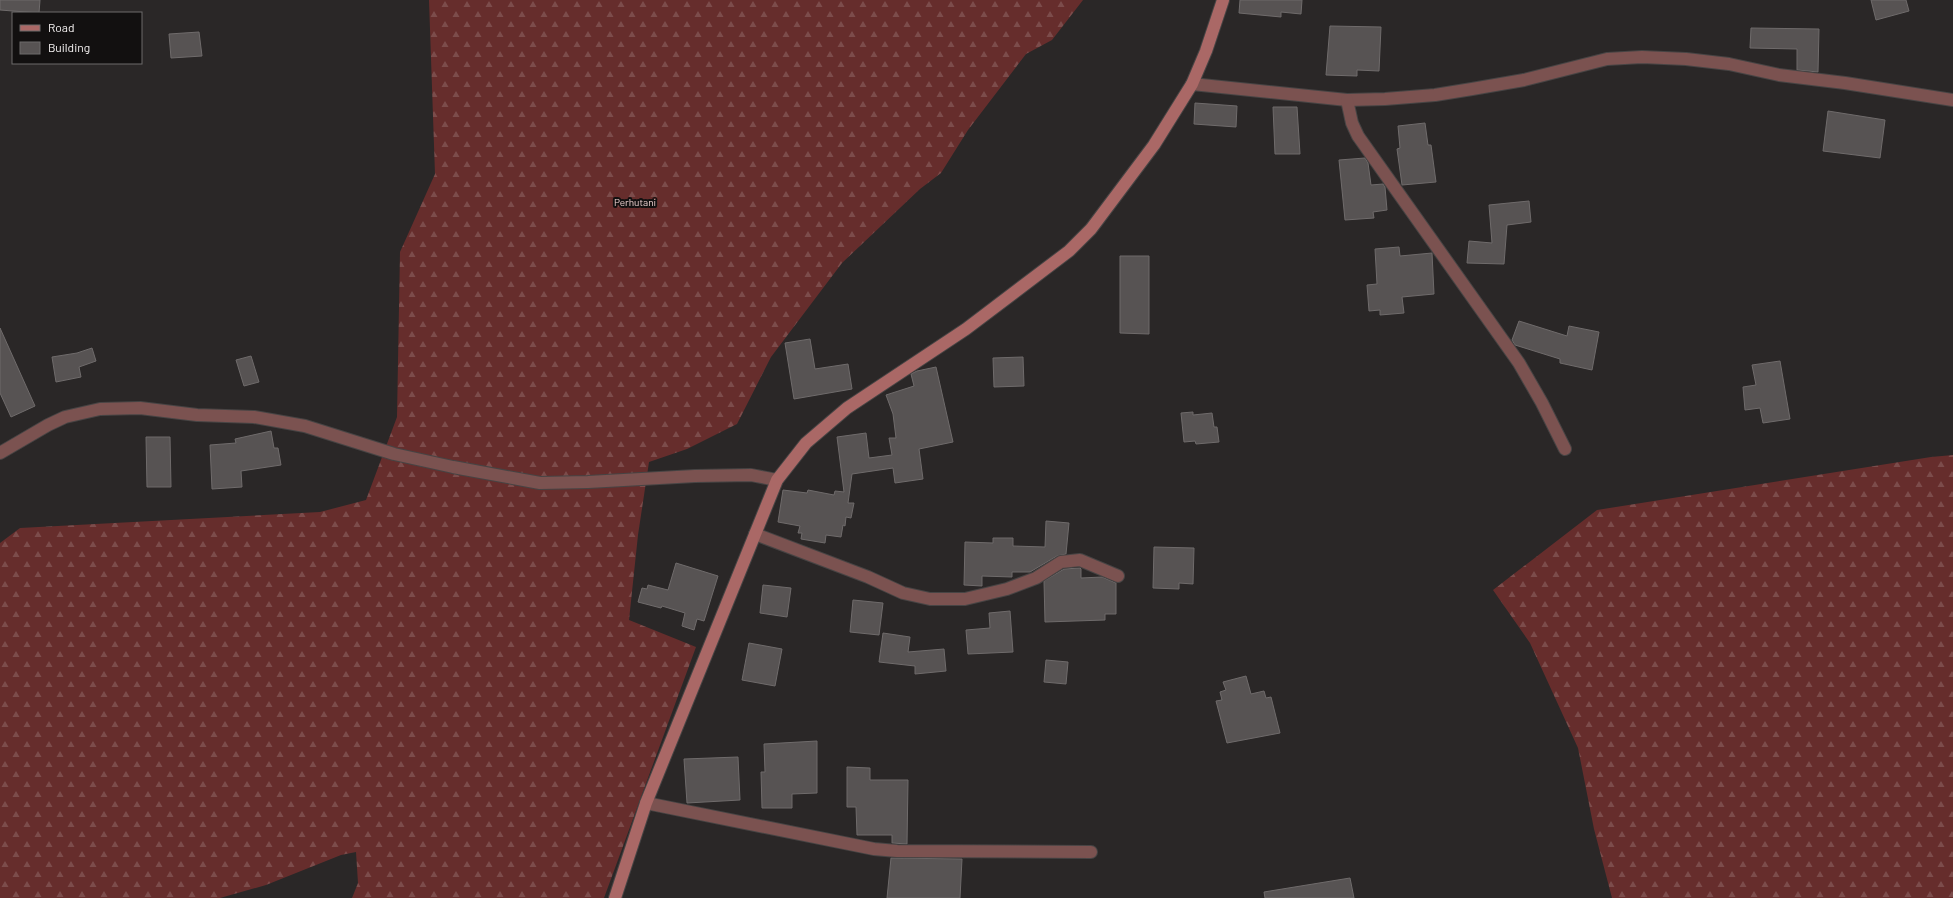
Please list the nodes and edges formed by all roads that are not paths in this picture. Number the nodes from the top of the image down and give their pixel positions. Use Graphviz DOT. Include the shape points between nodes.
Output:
graph roads {
  1 [pos="1222,0"];
  2 [pos="1192,84"];
  3 [pos="1347,100"];
  4 [pos="1953,100"];
  5 [pos="1565,449"];
  6 [pos="0,453"];
  7 [pos="777,480"];
  8 [pos="755,534"];
  9 [pos="1118,576"];
  10 [pos="646,803"];
  11 [pos="1091,852"];
  12 [pos="615,898"];
  1 -- 2 [label="street" via="1206,51"];
  2 -- 3 [label="street"];
  2 -- 7 [label="street" via="1154,145 1107,209 1069,251 966,329 847,408 806,443"];
  3 -- 4 [label="street" via="1435,95 1524,80 1607,59 1642,57 1729,64 1779,75"];
  3 -- 5 [label="street" via="1358,136 1519,363"];
  6 -- 7 [label="street" via="65,417 100,409 140,408 197,415 262,418 305,426 402,456 540,483 751,475"];
  7 -- 8 [label="street"];
  8 -- 9 [label="street" via="868,577 903,594 930,599 965,599 1007,589 1036,578 1061,562 1080,560"];
  8 -- 10 [label="street"];
  10 -- 11 [label="street" via="874,849"];
  10 -- 12 [label="street"];
}
